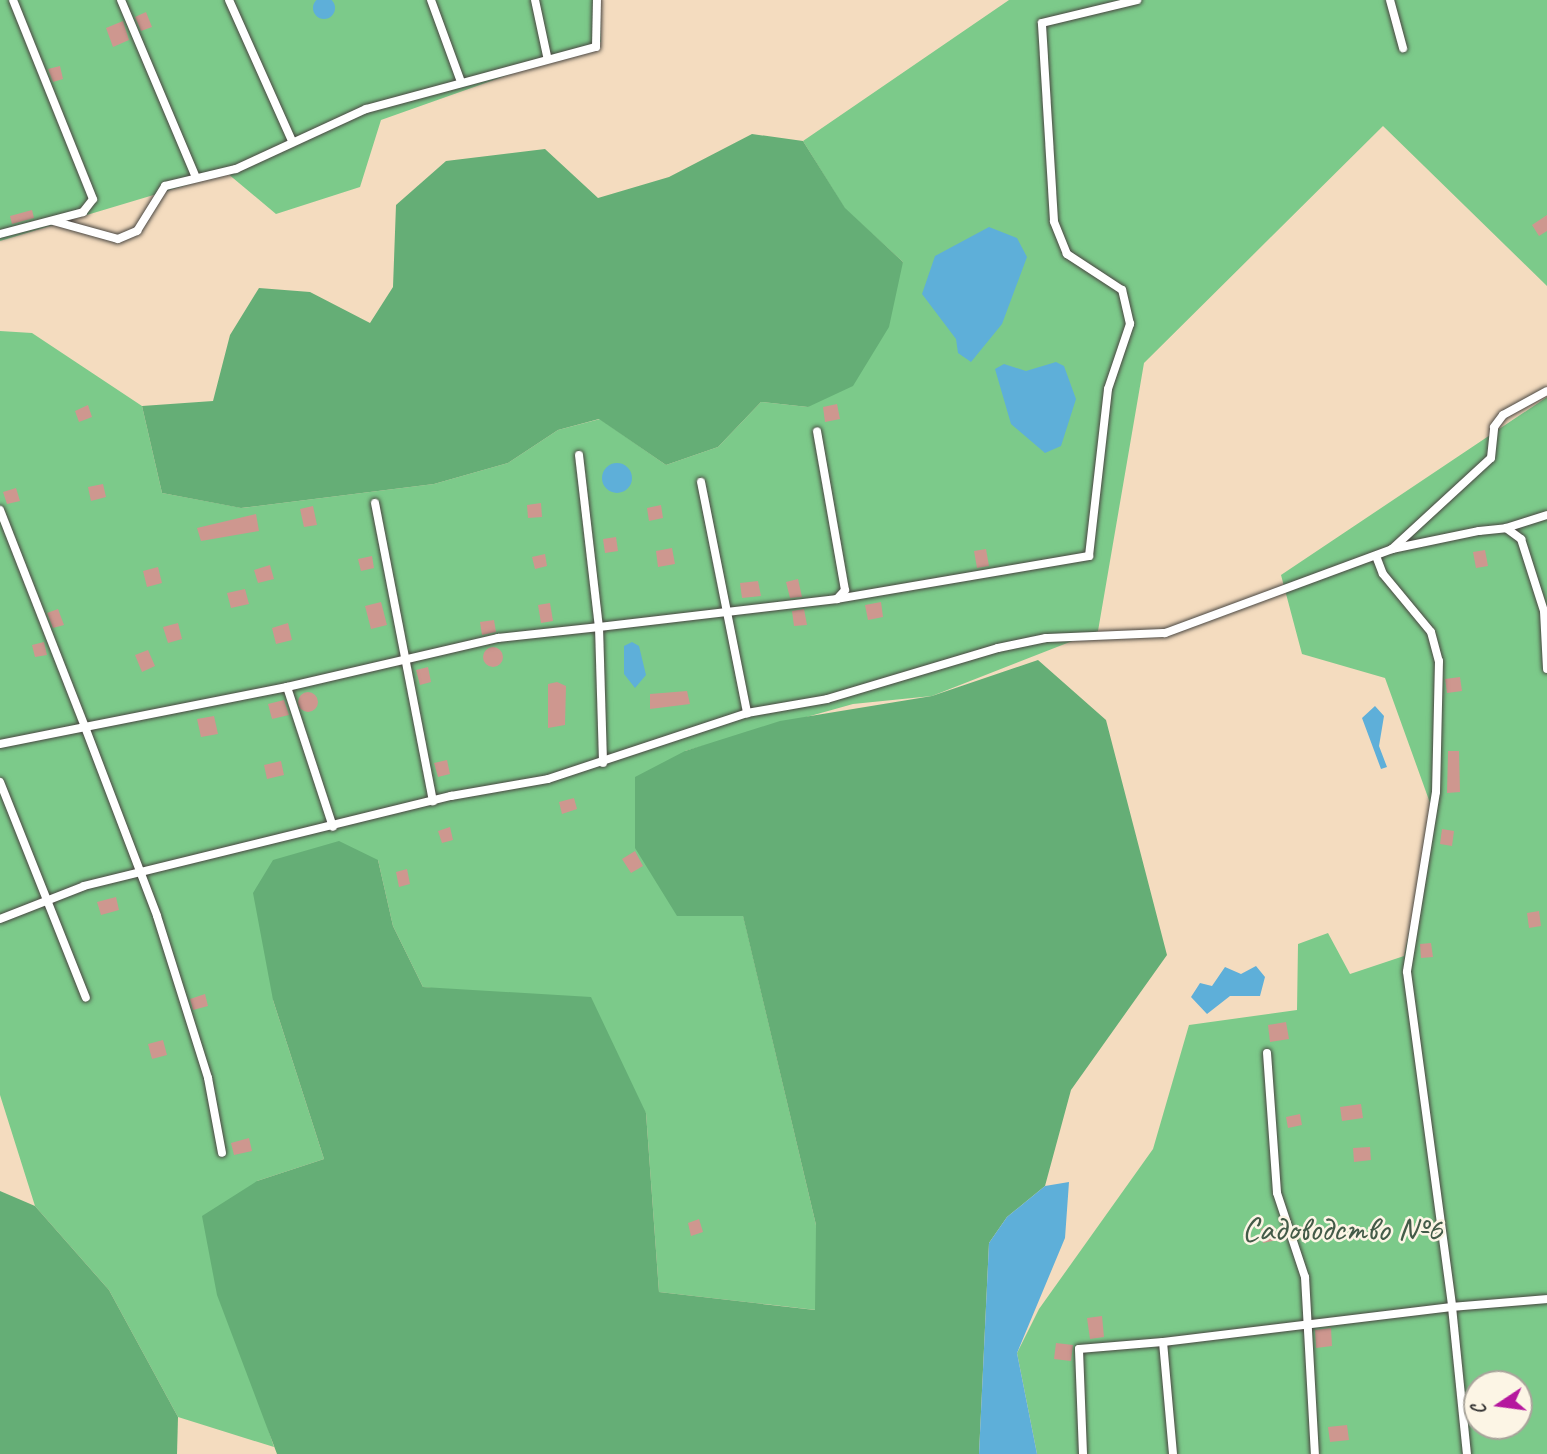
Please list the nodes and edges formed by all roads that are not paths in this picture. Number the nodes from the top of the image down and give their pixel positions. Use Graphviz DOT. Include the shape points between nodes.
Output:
graph roads {
  1 [pos="13,0"];
  2 [pos="121,0"];
  3 [pos="229,0"];
  4 [pos="431,0"];
  5 [pos="535,0"];
  6 [pos="597,0"];
  7 [pos="1137,0"];
  8 [pos="1390,0"];
  9 [pos="1404,48"];
  10 [pos="547,56"];
  11 [pos="461,82"];
  12 [pos="292,141"];
  13 [pos="195,175"];
  14 [pos="53,221"];
  15 [pos="0,234"];
  16 [pos="1547,391"];
  17 [pos="817,431"];
  18 [pos="579,455"];
  19 [pos="701,482"];
  20 [pos="375,503"];
  21 [pos="0,510"];
  22 [pos="1547,515"];
  23 [pos="1507,528"];
  24 [pos="1392,549"];
  25 [pos="1376,556"];
  26 [pos="837,598"];
  27 [pos="724,613"];
  28 [pos="599,627"];
  29 [pos="401,658"];
  30 [pos="1547,669"];
  31 [pos="287,688"];
  32 [pos="747,713"];
  33 [pos="85,727"];
  34 [pos="0,744"];
  35 [pos="603,763"];
  36 [pos="0,782"];
  37 [pos="433,801"];
  38 [pos="333,827"];
  39 [pos="140,872"];
  40 [pos="43,898"];
  41 [pos="0,919"];
  42 [pos="86,998"];
  43 [pos="1266,1053"];
  44 [pos="222,1153"];
  45 [pos="1547,1299"];
  46 [pos="1452,1307"];
  47 [pos="1305,1322"];
  48 [pos="1163,1342"];
  49 [pos="1083,1454"];
  50 [pos="1173,1454"];
  51 [pos="1315,1454"];
  52 [pos="1467,1454"];
  1 -- 14 [label="lane" via="93,199 83,212"];
  2 -- 13 [label="lane"];
  3 -- 12 [label="lane"];
  4 -- 11 [label="lane"];
  5 -- 10 [label="lane"];
  6 -- 10 [label="lane" via="596,47"];
  7 -- 26 [label="lane" via="1042,23 1054,221 1067,254 1122,290 1130,324 1108,390 1089,556"];
  8 -- 9 [label="lane"];
  10 -- 11 [label="lane"];
  11 -- 12 [label="lane" via="366,109"];
  12 -- 13 [label="lane" via="236,170"];
  13 -- 14 [label="lane" via="165,186 137,231 118,239"];
  14 -- 15 [label="lane"];
  16 -- 24 [label="lane" via="1503,415 1494,427 1491,458"];
  17 -- 26 [label="lane" via="845,590"];
  18 -- 28 [label="lane"];
  19 -- 27 [label="lane"];
  20 -- 29 [label="lane"];
  21 -- 33 [label="lane"];
  22 -- 23 [label="lane"];
  23 -- 24 [label="lane"];
  23 -- 30 [label="lane" via="1521,539 1544,611"];
  24 -- 25 [label="lane"];
  25 -- 32 [label="lane" via="1165,633 1045,638 827,699"];
  25 -- 46 [label="lane" via="1383,574 1431,632 1439,661 1436,792 1407,972"];
  26 -- 27 [label="lane"];
  27 -- 28 [label="lane"];
  27 -- 32 [label="lane"];
  28 -- 29 [label="lane" via="498,638"];
  28 -- 35 [label="lane"];
  29 -- 31 [label="lane"];
  29 -- 37 [label="lane"];
  31 -- 33 [label="lane"];
  31 -- 38 [label="lane"];
  32 -- 35 [label="lane"];
  33 -- 34 [label="lane"];
  33 -- 39 [label="lane"];
  35 -- 37 [label="lane"];
  36 -- 40 [label="lane"];
  37 -- 38 [label="lane"];
  38 -- 39 [label="lane"];
  39 -- 40 [label="lane"];
  39 -- 44 [label="lane" via="208,1078"];
  40 -- 41 [label="lane"];
  40 -- 42 [label="lane"];
  43 -- 47 [label="lane" via="1277,1193 1305,1277"];
  45 -- 46 [label="lane"];
  46 -- 47 [label="lane"];
  46 -- 52 [label="lane"];
  47 -- 48 [label="lane"];
  47 -- 51 [label="lane"];
  48 -- 49 [label="lane" via="1079,1349"];
  48 -- 50 [label="lane"];
}
